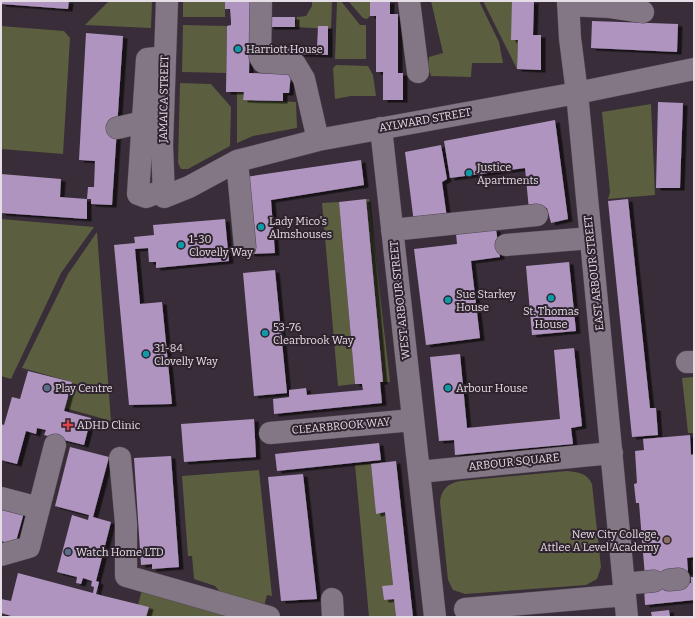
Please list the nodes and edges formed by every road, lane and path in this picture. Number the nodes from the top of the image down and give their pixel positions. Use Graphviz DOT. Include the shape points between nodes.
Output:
graph roads {
  1 [pos="167,1"];
  2 [pos="261,1"];
  3 [pos="409,1"];
  4 [pos="568,3"];
  5 [pos="643,12"];
  6 [pos="165,57"];
  7 [pos="694,67"];
  8 [pos="418,72"];
  9 [pos="577,93"];
  10 [pos="143,122"];
  11 [pos="117,128"];
  12 [pos="381,128"];
  13 [pos="318,140"];
  14 [pos="237,161"];
  15 [pos="164,193"];
  16 [pos="536,215"];
  17 [pos="392,230"];
  18 [pos="591,238"];
  19 [pos="506,245"];
  20 [pos="245,247"];
  21 [pos="413,420"];
  22 [pos="270,433"];
  23 [pos="55,445"];
  24 [pos="612,453"];
  25 [pos="120,458"];
  26 [pos="419,472"];
  27 [pos="1,498"];
  28 [pos="39,508"];
  29 [pos="1,555"];
  30 [pos="667,580"];
  31 [pos="624,590"];
  32 [pos="466,608"];
  33 [pos="269,617"];
  34 [pos="435,617"];
  35 [pos="627,617"];
  1 -- 6 [label="street, JAMAICA STREET"];
  2 -- 13 [label="street" via="260,57 263,62 295,64 304,79"];
  3 -- 8 [label="street"];
  4 -- 5 [label="street"];
  4 -- 9 [label="street, EAST ARBOUR STREET"];
  6 -- 10 [label="street" via="147,59"];
  6 -- 15 [label="street, JAMAICA STREET" via="162,145"];
  7 -- 9 [label="street, AYLWARD STREET"];
  9 -- 12 [label="street, AYLWARD STREET"];
  9 -- 18 [label="street, EAST ARBOUR STREET"];
  10 -- 11 [label="street"];
  10 -- 15 [label="street, AYLWARD STREET" via="138,194 146,197"];
  12 -- 13 [label="street, AYLWARD STREET"];
  12 -- 17 [label="street, WEST ARBOUR STREET"];
  13 -- 14 [label="street, AYLWARD STREET"];
  14 -- 15 [label="street, AYLWARD STREET" via="189,186"];
  14 -- 20 [label="street"];
  16 -- 17 [label="street"];
  17 -- 21 [label="street, WEST ARBOUR STREET"];
  18 -- 19 [label="street"];
  18 -- 24 [label="street, EAST ARBOUR STREET"];
  21 -- 22 [label="street, CLEARBROOK WAY"];
  21 -- 26 [label="street, WEST ARBOUR STREET"];
  23 -- 28 [label="street"];
  24 -- 26 [label="street, ARBOUR SQUARE"];
  24 -- 31 [label="street"];
  25 -- 33 [label="street" via="126,523 126,576"];
  26 -- 34 [label="street"];
  27 -- 28 [label="street"];
  28 -- 29 [label="street" via="29,547"];
  30 -- 31 [label="street"];
  31 -- 32 [label="street"];
  31 -- 35 [label="street"];
}
